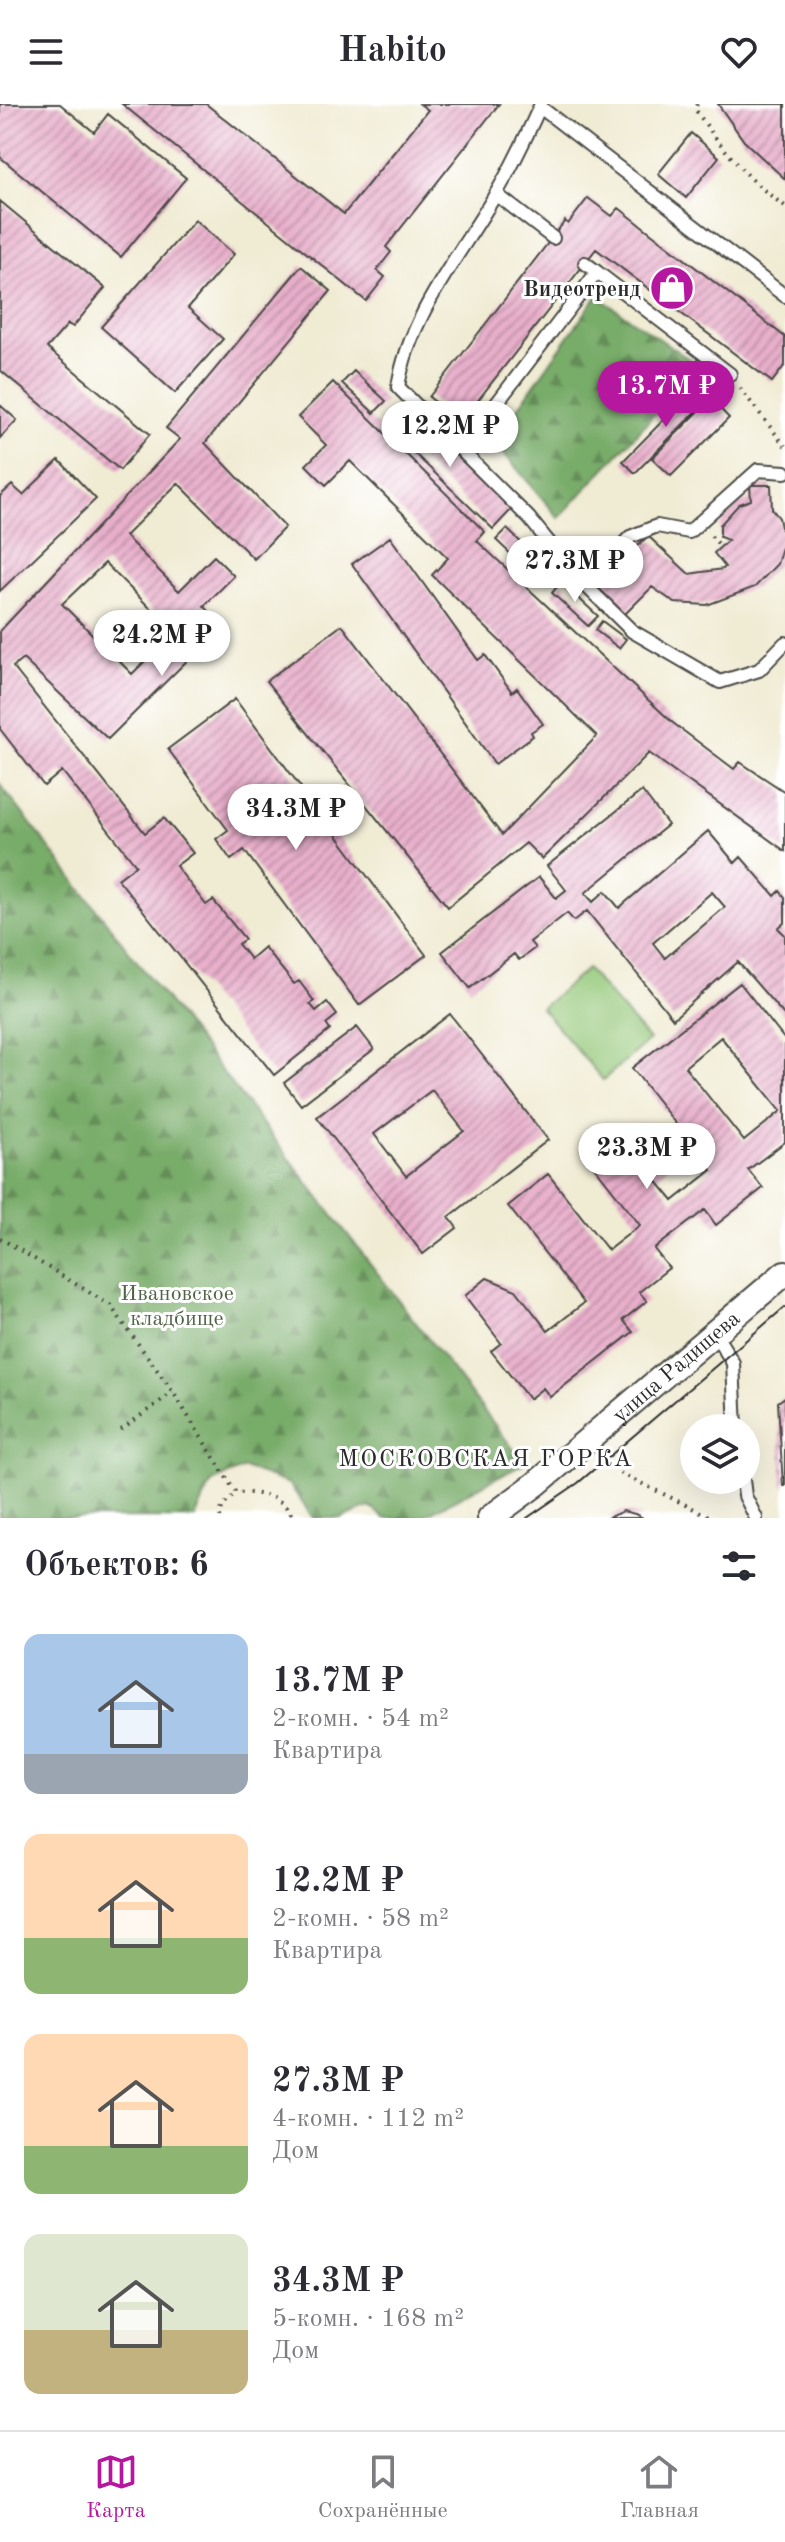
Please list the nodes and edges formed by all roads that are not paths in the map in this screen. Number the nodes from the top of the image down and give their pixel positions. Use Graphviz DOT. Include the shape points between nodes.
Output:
graph roads {
  1 [pos="540,106"];
  2 [pos="496,194"];
  3 [pos="553,238"];
  4 [pos="585,263"];
  5 [pos="597,272"];
  6 [pos="785,296"];
  7 [pos="730,374"];
  8 [pos="468,441"];
  9 [pos="785,472"];
  10 [pos="578,578"];
  11 [pos="785,643"];
  12 [pos="785,1273"];
  13 [pos="714,1332"];
  14 [pos="735,1414"];
  15 [pos="745,1494"];
  16 [pos="490,1518"];
  17 [pos="756,1518"];
  1 -- 2 [label="lane"];
  1 -- 6 [label="lane"];
  2 -- 3 [label="lane"];
  2 -- 10 [label="lane" via="416,326 398,387 529,518"];
  4 -- 5 [label="lane"];
  5 -- 7 [label="lane"];
  5 -- 8 [label="lane"];
  9 -- 10 [label="lane" via="758,470 689,532 657,526 630,537 597,572"];
  10 -- 11 [label="lane" via="632,631 720,682 759,670"];
  12 -- 13 [label="street, улица Радищева"];
  13 -- 14 [label="lane" via="733,1363"];
  13 -- 16 [label="street, улица Радищева"];
  15 -- 17 [label="lane"];
}
